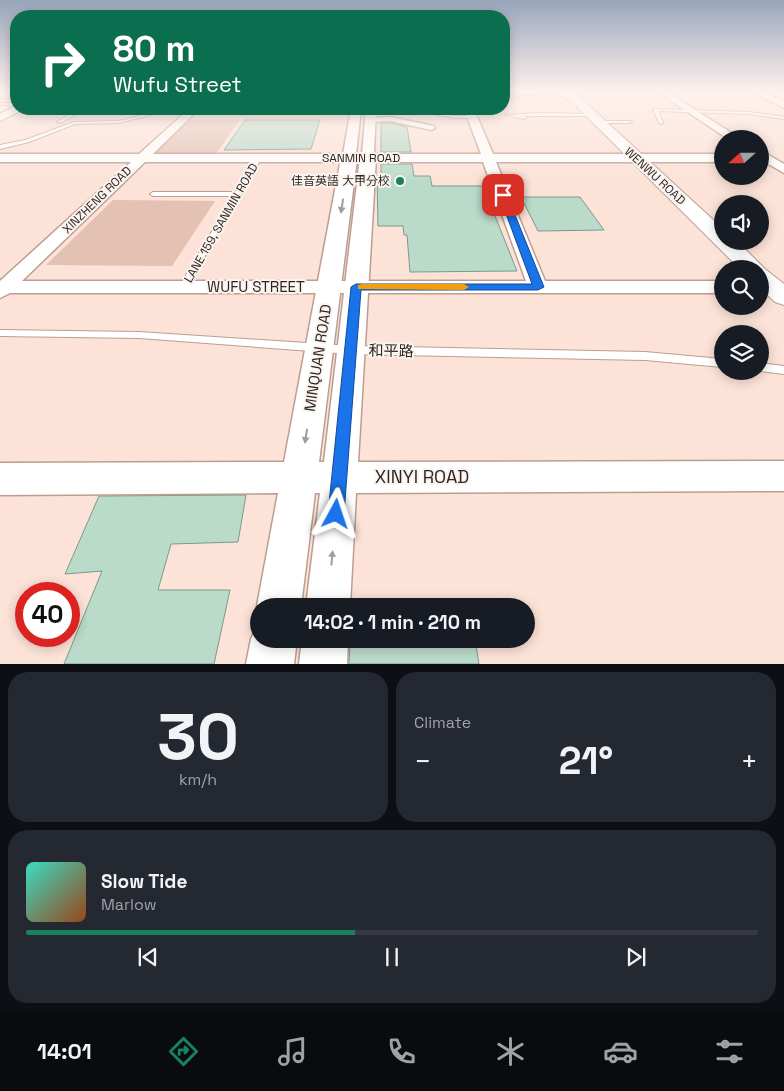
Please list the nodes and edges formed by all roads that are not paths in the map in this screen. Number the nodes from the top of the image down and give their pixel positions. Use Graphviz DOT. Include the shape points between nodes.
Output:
graph roads {
  1 [pos="75,123"];
  2 [pos="179,123"];
  3 [pos="356,123"];
  4 [pos="369,123"];
  5 [pos="408,123"];
  6 [pos="475,123"];
  7 [pos="600,123"];
  8 [pos="711,123"];
  9 [pos="431,128"];
  10 [pos="722,130"];
  11 [pos="0,147"];
  12 [pos="769,157"];
  13 [pos="0,158"];
  14 [pos="142,158"];
  15 [pos="358,158"];
  16 [pos="488,158"];
  17 [pos="636,158"];
  18 [pos="714,158"];
  19 [pos="784,158"];
  20 [pos="258,159"];
  21 [pos="769,161"];
  22 [pos="784,169"];
  23 [pos="153,194"];
  24 [pos="237,194"];
  25 [pos="714,232"];
  26 [pos="734,250"];
  27 [pos="744,260"];
  28 [pos="714,286"];
  29 [pos="183,287"];
  30 [pos="343,287"];
  31 [pos="538,287"];
  32 [pos="2,289"];
  33 [pos="0,333"];
  34 [pos="320,348"];
  35 [pos="351,350"];
  36 [pos="714,362"];
  37 [pos="769,368"];
  38 [pos="784,370"];
  39 [pos="784,476"];
  40 [pos="299,478"];
  41 [pos="339,478"];
  42 [pos="0,479"];
  43 [pos="280,598"];
  44 [pos="329,598"];
  45 [pos="273,648"];
  46 [pos="324,648"];
  47 [pos="270,664"];
  48 [pos="323,664"];
  1 -- 11 [label="lane" via="28,141"];
  2 -- 14 [label="street, XINZHENG ROAD"];
  3 -- 15 [label="street, MINQUAN ROAD"];
  4 -- 15 [label="street, MINQUAN ROAD"];
  5 -- 9 [label="street"];
  6 -- 16 [label="street"];
  7 -- 17 [label="main road, WENWU ROAD"];
  8 -- 10 [label="street"];
  12 -- 19 [label="street"];
  13 -- 14 [label="street, SANMIN ROAD"];
  14 -- 20 [label="street, SANMIN ROAD"];
  14 -- 32 [label="street, XINZHENG ROAD"];
  15 -- 16 [label="street, SANMIN ROAD"];
  15 -- 20 [label="street, SANMIN ROAD"];
  15 -- 30 [label="street, MINQUAN ROAD"];
  16 -- 17 [label="street, SANMIN ROAD"];
  16 -- 31 [label="street"];
  17 -- 18 [label="street, SANMIN ROAD"];
  17 -- 25 [label="main road, WENWU ROAD"];
  20 -- 24 [label="lane, LANE 159, SANMIN ROAD"];
  21 -- 22 [label="street"];
  23 -- 24 [label="lane"];
  24 -- 29 [label="lane, LANE 159, SANMIN ROAD"];
  26 -- 27 [label="main road, WENWU ROAD"];
  28 -- 31 [label="street, WUFU STREET"];
  29 -- 30 [label="street, WUFU STREET"];
  29 -- 32 [label="street, WUFU STREET"];
  30 -- 31 [label="street, WUFU STREET"];
  30 -- 34 [label="street, MINQUAN ROAD"];
  30 -- 35 [label="street, MINQUAN ROAD"];
  33 -- 34 [label="lane, 和平路" via="139,335"];
  34 -- 35 [label="lane, 和平路"];
  34 -- 40 [label="street, MINQUAN ROAD, one-way"];
  35 -- 36 [label="lane, 和平路" via="645,356"];
  35 -- 41 [label="street, MINQUAN ROAD"];
  37 -- 38 [label="lane"];
  39 -- 41 [label="street, XINYI ROAD"];
  40 -- 41 [label="street, XINYI ROAD"];
  40 -- 42 [label="street, XINYI ROAD"];
  40 -- 43 [label="street, MINQUAN ROAD"];
  44 -- 41 [label="street, MINQUAN ROAD, one-way"];
  45 -- 47 [label="street"];
  46 -- 48 [label="street"];
}
